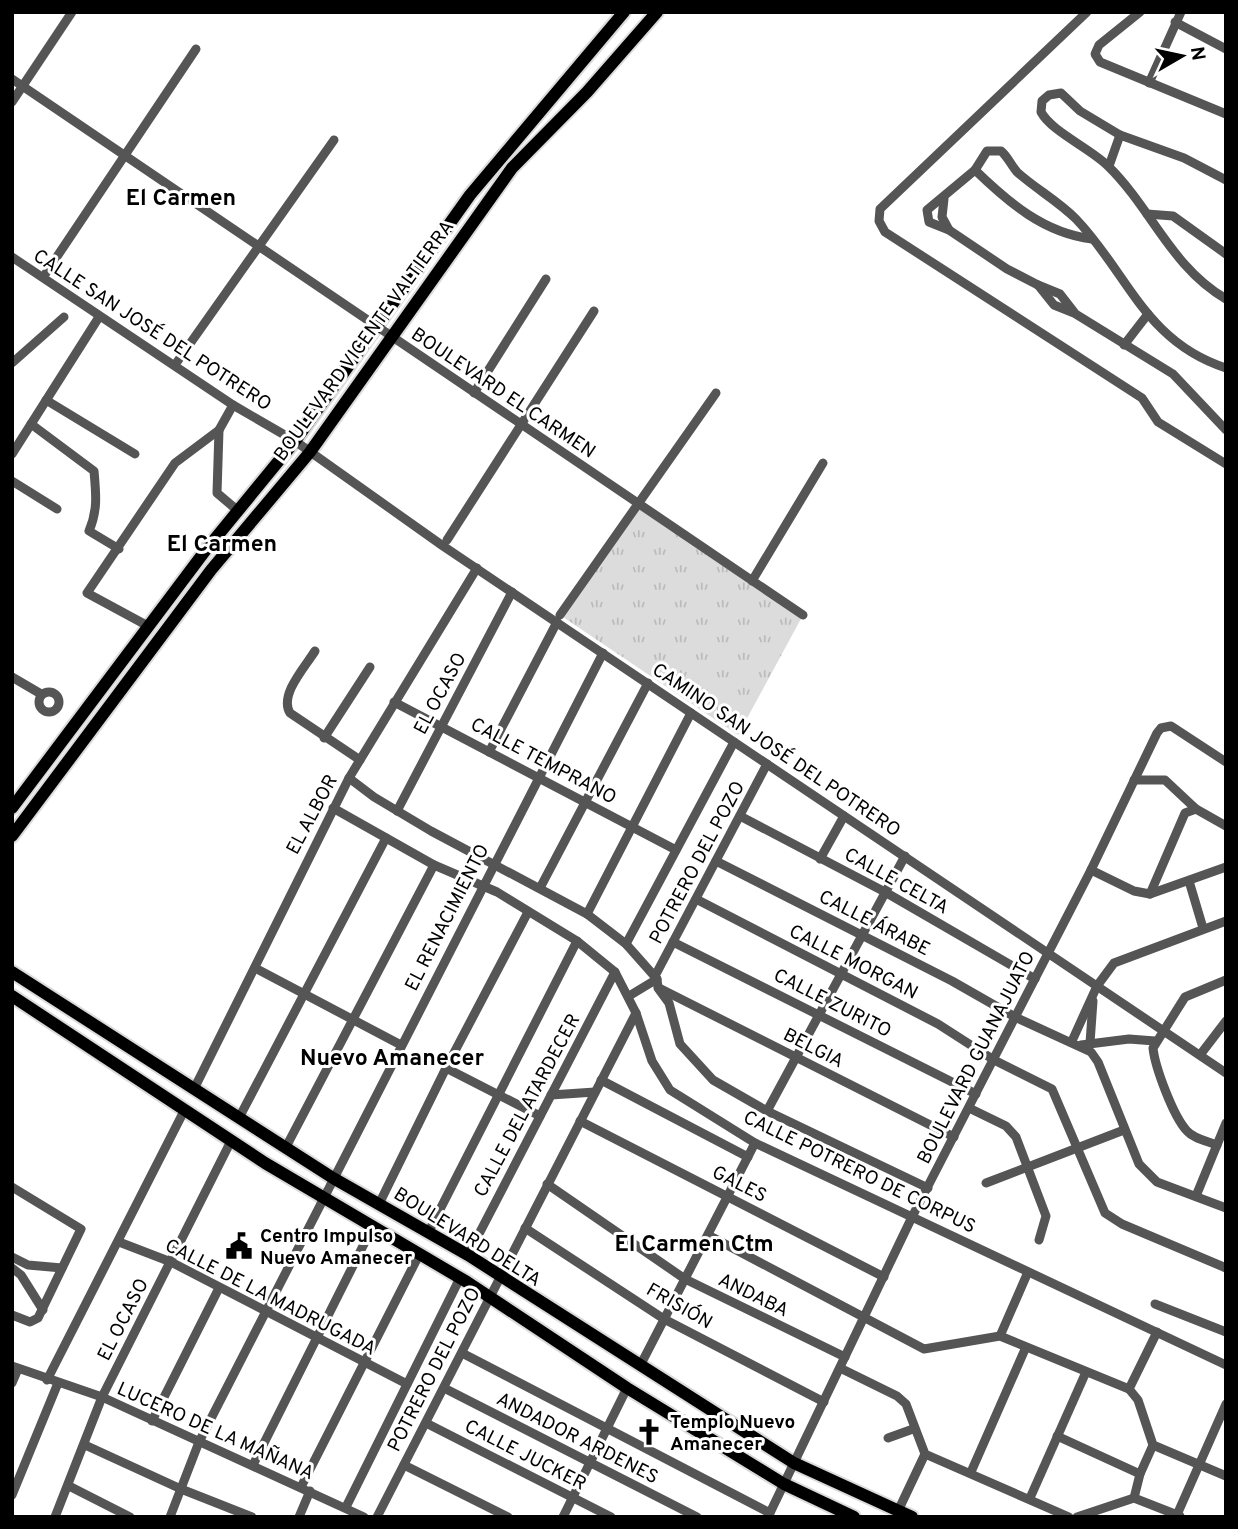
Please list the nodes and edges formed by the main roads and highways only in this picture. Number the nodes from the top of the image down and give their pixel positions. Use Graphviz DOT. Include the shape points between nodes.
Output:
graph roads {
  1 [pos="624,12"];
  2 [pos="657,12"];
  3 [pos="12,808"];
  4 [pos="12,836"];
  5 [pos="12,972"];
  6 [pos="12,996"];
  7 [pos="94,1023"];
  8 [pos="75,1038"];
  9 [pos="149,1059"];
  10 [pos="138,1081"];
  11 [pos="854,1517"];
  12 [pos="912,1517"];
  1 -- 3 [label="main road, BOULEVARD VICENTE VALTIERRA" via="495,164 295,441 237,510"];
  2 -- 4 [label="main road, BOULEVARD VICENTE VALTIERRA" via="587,93 512,168 310,452 211,570"];
  5 -- 7 [label="main road, BOULEVARD DELTA"];
  6 -- 8 [label="main road, BOULEVARD DELTA"];
  7 -- 8 [label="main road" via="93,1038"];
  7 -- 9 [label="main road, BOULEVARD DELTA"];
  8 -- 10 [label="main road, BOULEVARD DELTA"];
  9 -- 10 [label="main road" via="134,1065"];
  9 -- 12 [label="main road, BOULEVARD DELTA" via="794,1463"];
  10 -- 11 [label="main road, BOULEVARD DELTA" via="323,1199 460,1278 783,1484"];
}
